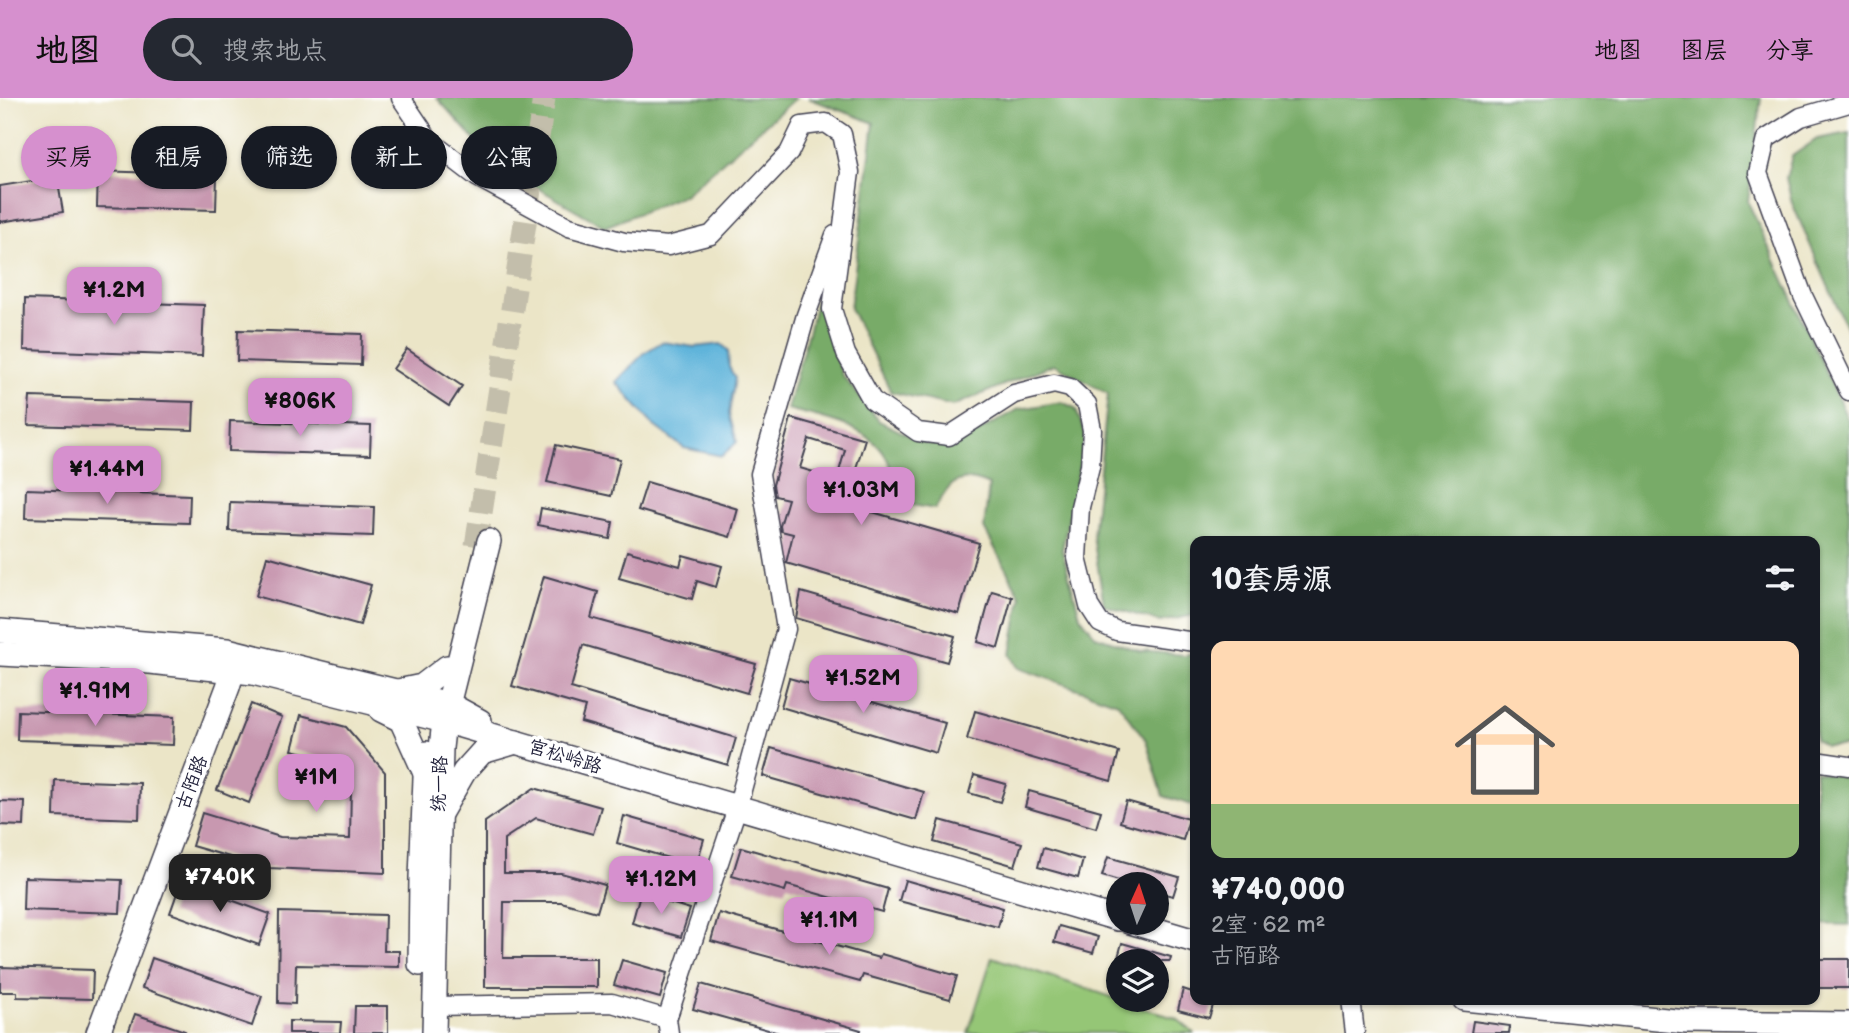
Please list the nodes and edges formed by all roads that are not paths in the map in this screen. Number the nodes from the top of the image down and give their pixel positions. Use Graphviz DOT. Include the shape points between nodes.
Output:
graph roads {
  1 [pos="401,98"];
  2 [pos="1849,103"];
  3 [pos="850,172"];
  4 [pos="1849,391"];
  5 [pos="0,631"];
  6 [pos="1190,641"];
  7 [pos="0,654"];
  8 [pos="230,660"];
  9 [pos="447,667"];
  10 [pos="394,692"];
  11 [pos="366,702"];
  12 [pos="442,711"];
  13 [pos="516,742"];
  14 [pos="1820,762"];
  15 [pos="1849,766"];
  16 [pos="425,772"];
  17 [pos="737,808"];
  18 [pos="440,814"];
  19 [pos="1106,916"];
  20 [pos="1169,933"];
  21 [pos="1190,940"];
  22 [pos="1352,1005"];
  23 [pos="1522,1005"];
  24 [pos="434,1006"];
  25 [pos="1849,1024"];
  26 [pos="668,1026"];
  27 [pos="99,1033"];
  28 [pos="420,1033"];
  29 [pos="435,1033"];
  30 [pos="1355,1033"];
  1 -- 3 [label="street" via="430,141 477,177 569,227 624,242 668,246 711,235 789,153 802,126 826,123 842,134"];
  2 -- 4 [label="street" via="1801,117 1766,139 1758,173 1803,296"];
  3 -- 6 [label="street" via="832,309 846,354 872,400 918,432 949,436 1014,394 1054,384 1070,388 1087,404 1092,430 1077,558 1089,606 1100,622 1117,631"];
  3 -- 17 [label="street" via="836,233 806,315 761,474 786,629"];
  5 -- 8 [label="main road"];
  7 -- 8 [label="main road, 宫松岭路"];
  8 -- 10 [label="main road"];
  8 -- 11 [label="main road, 宫松岭路"];
  8 -- 27 [label="main road, 古陌路"];
  9 -- 10 [label="main road" via="422,686"];
  9 -- 12 [label="main road, 统一路"];
  9 -- 12 [label="main road, 统一路" via="482,544"];
  10 -- 12 [label="main road"];
  11 -- 12 [label="main road, 宫松岭路"];
  11 -- 16 [label="main road" via="401,720"];
  12 -- 13 [label="main road, 宫松岭路"];
  12 -- 16 [label="main road, 统一路" via="425,757"];
  12 -- 18 [label="main road, 统一路"];
  13 -- 17 [label="main road, 宫松岭路"];
  13 -- 18 [label="main road" via="481,752"];
  14 -- 15 [label="street"];
  16 -- 28 [label="main road, 统一路"];
  17 -- 19 [label="main road, 宫松岭路"];
  17 -- 26 [label="street"];
  18 -- 24 [label="main road, 统一路"];
  20 -- 21 [label="main road"];
  22 -- 30 [label="street"];
  23 -- 25 [label="main road" via="1686,1022"];
  24 -- 26 [label="street" via="612,1003"];
  24 -- 29 [label="main road, 统一路"];
}
